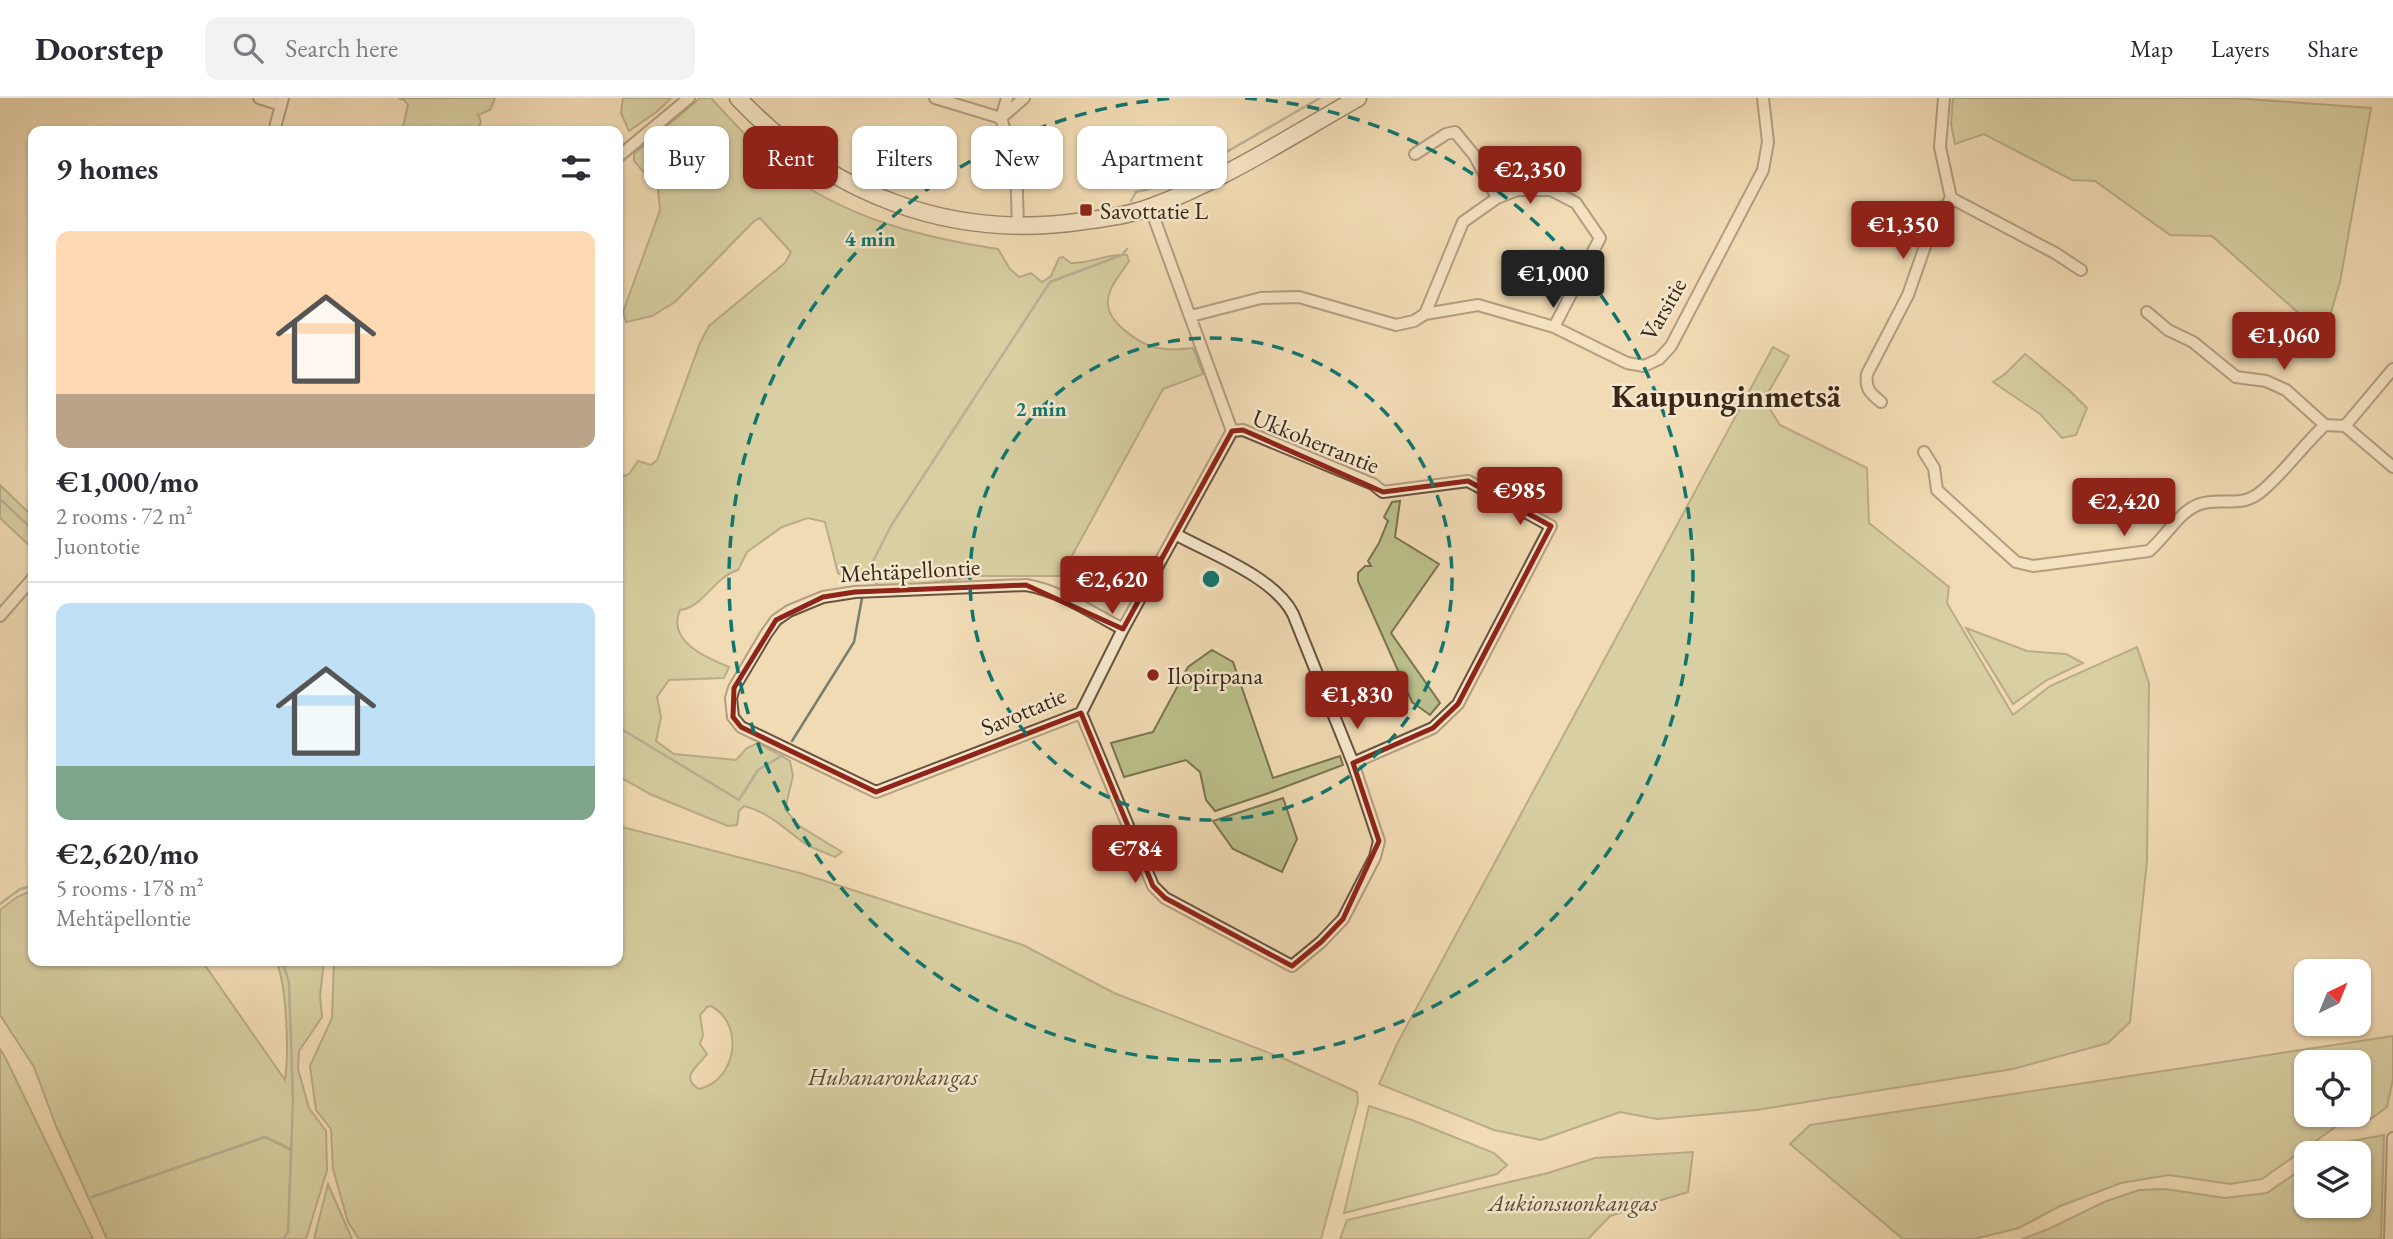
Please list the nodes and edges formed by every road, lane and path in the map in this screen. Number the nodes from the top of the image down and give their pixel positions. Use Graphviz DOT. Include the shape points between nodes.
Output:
graph roads {
  1 [pos="259,98"];
  2 [pos="689,98"];
  3 [pos="738,98"];
  4 [pos="935,98"];
  5 [pos="1007,98"];
  6 [pos="1024,98"];
  7 [pos="1358,98"];
  8 [pos="1763,98"];
  9 [pos="1944,98"];
  10 [pos="282,101"];
  11 [pos="1001,118"];
  12 [pos="275,126"];
  13 [pos="623,153"];
  14 [pos="1415,154"];
  15 [pos="1497,198"];
  16 [pos="1951,198"];
  17 [pos="1150,207"];
  18 [pos="1018,226"];
  19 [pos="2081,270"];
  20 [pos="2147,313"];
  21 [pos="1425,314"];
  22 [pos="1191,316"];
  23 [pos="1554,327"];
  24 [pos="2393,369"];
  25 [pos="1881,402"];
  26 [pos="2325,425"];
  27 [pos="2345,426"];
  28 [pos="1232,431"];
  29 [pos="1924,452"];
  30 [pos="2393,467"];
  31 [pos="1177,535"];
  32 [pos="28,584"];
  33 [pos="0,616"];
  34 [pos="1123,629"];
  35 [pos="1081,713"];
  36 [pos="741,727"];
  37 [pos="1353,763"];
  38 [pos="2393,1138"];
  39 [pos="2390,1239"];
  1 -- 10 [label="street"];
  2 -- 13 [label="street"];
  3 -- 18 [label="street" via="805,157 871,194 949,219"];
  4 -- 11 [label="street"];
  5 -- 11 [label="street"];
  6 -- 11 [label="street"];
  7 -- 17 [label="street" via="1230,171"];
  8 -- 23 [label="street, Varsitie" via="1768,142 1763,170 1671,346 1644,366 1627,363"];
  9 -- 16 [label="street" via="1940,147"];
  10 -- 12 [label="street"];
  11 -- 18 [label="street" via="1016,165"];
  14 -- 15 [label="street" via="1455,132 1474,155"];
  15 -- 21 [label="street" via="1463,222"];
  15 -- 23 [label="street" via="1517,190 1551,190 1576,203 1600,238"];
  16 -- 19 [label="street"];
  16 -- 25 [label="street" via="1930,232 1908,295 1867,374 1868,391"];
  17 -- 18 [label="street" via="1064,224"];
  17 -- 22 [label="street"];
  20 -- 26 [label="street" via="2193,342 2235,377 2266,381 2286,390"];
  21 -- 22 [label="street, Varsitie" via="1396,325 1299,297 1261,298"];
  21 -- 23 [label="street, Varsitie" via="1478,305"];
  22 -- 28 [label="street"];
  24 -- 27 [label="street"];
  26 -- 27 [label="street"];
  26 -- 29 [label="street" via="2256,495 2239,503 2200,504 2148,551 2033,566 2016,562 1937,490 1934,468"];
  27 -- 30 [label="street"];
  28 -- 31 [label="street, Savottatie"];
  28 -- 37 [label="street, Ukkoherrantie" via="1243,430 1383,492 1468,481 1551,526 1458,704 1433,729"];
  31 -- 34 [label="street, Savottatie"];
  31 -- 37 [label="street" via="1254,576 1287,602"];
  32 -- 33 [label="street"];
  34 -- 35 [label="street, Savottatie"];
  34 -- 36 [label="street, Mehtäpellontie" via="1063,597 1026,585 823,597 789,611 766,634 731,698 733,717"];
  35 -- 36 [label="street, Savottatie" via="876,792"];
  35 -- 37 [label="street" via="1153,886 1166,898 1292,966 1343,919 1375,857 1379,841"];
  38 -- 39 [label="street"];
}
